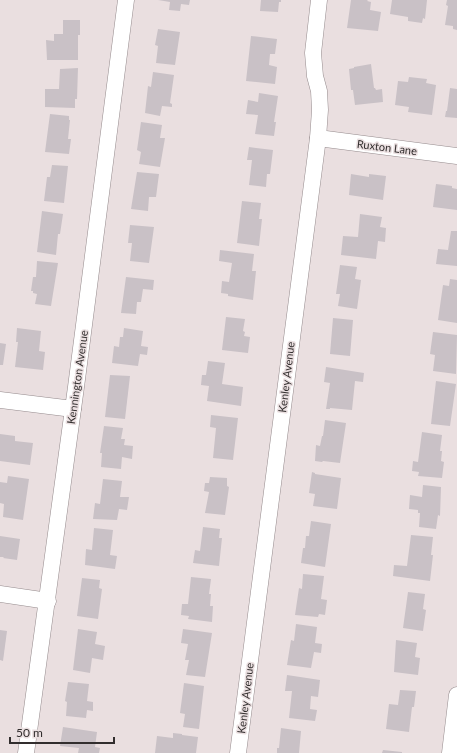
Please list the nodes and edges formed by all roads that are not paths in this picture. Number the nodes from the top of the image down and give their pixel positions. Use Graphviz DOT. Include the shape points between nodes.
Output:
graph roads {
  1 [pos="126,0"];
  2 [pos="318,0"];
  3 [pos="318,138"];
  4 [pos="457,156"];
  5 [pos="0,400"];
  6 [pos="73,409"];
  7 [pos="0,594"];
  8 [pos="48,601"];
  9 [pos="457,695"];
  10 [pos="26,753"];
  11 [pos="238,753"];
  12 [pos="450,753"];
  1 -- 6 [label="street, Kennington Avenue"];
  2 -- 3 [label="street, Kenley Avenue" via="313,53 320,110"];
  3 -- 4 [label="street, Ruxton Lane"];
  3 -- 11 [label="street, Kenley Avenue"];
  5 -- 6 [label="street"];
  6 -- 8 [label="street, Kennington Avenue"];
  7 -- 8 [label="street"];
  8 -- 10 [label="street, Kennington Avenue"];
  9 -- 12 [label="street"];
}
